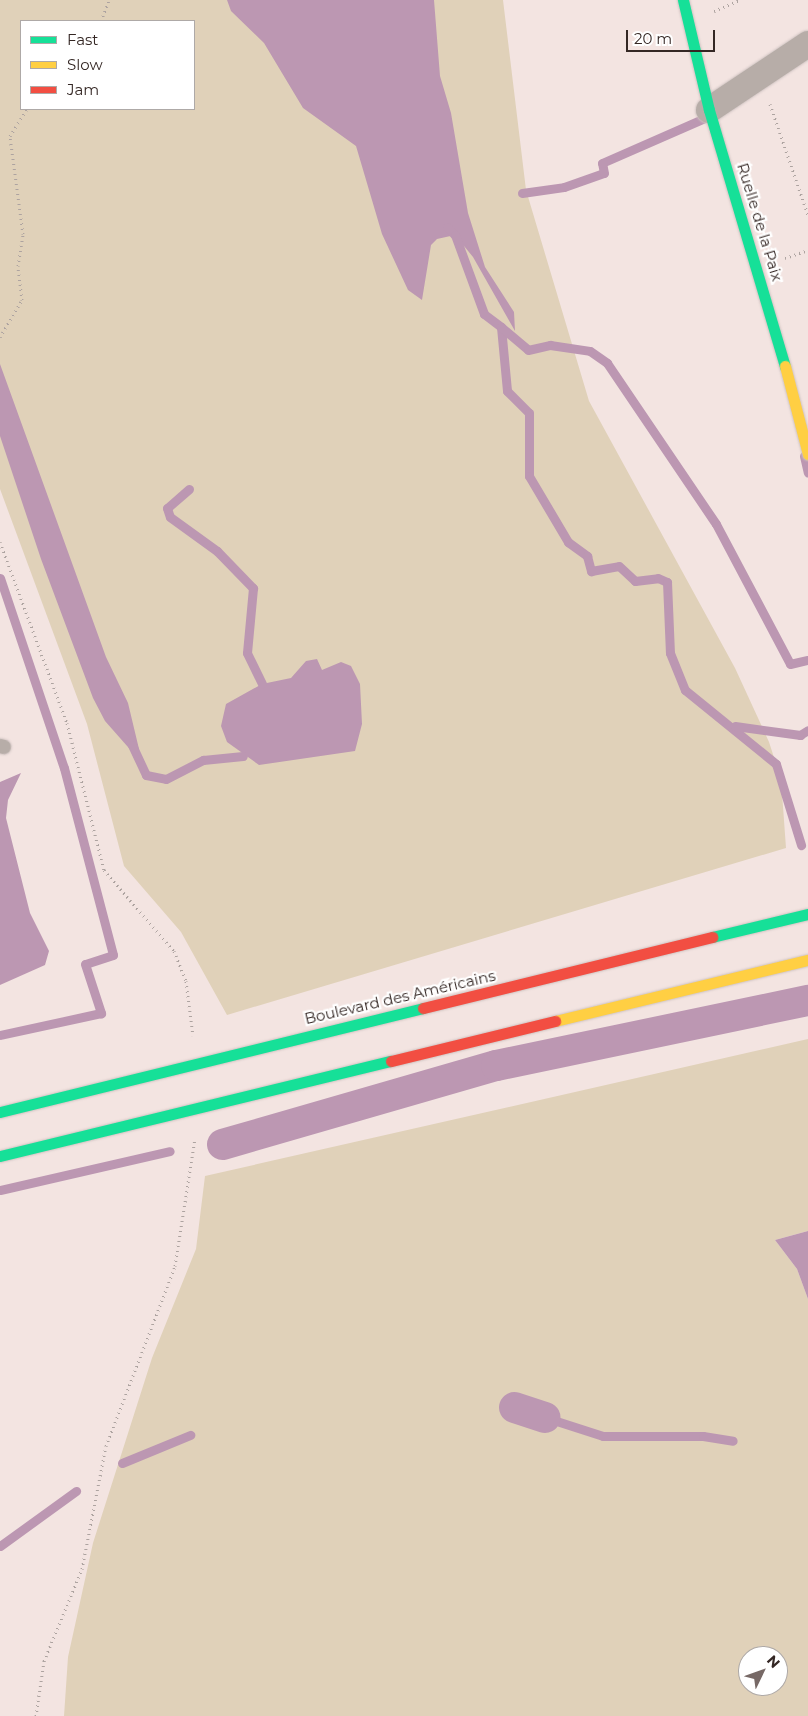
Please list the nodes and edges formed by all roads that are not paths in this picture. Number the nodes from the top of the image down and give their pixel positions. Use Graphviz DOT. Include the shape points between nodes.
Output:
graph roads {
  1 [pos="683,0"];
  2 [pos="808,44"];
  3 [pos="709,110"];
  4 [pos="808,454"];
  5 [pos="808,914"];
  6 [pos="808,960"];
  7 [pos="0,1112"];
  8 [pos="0,1156"];
  1 -- 3 [label="main road, Ruelle de la Paix"];
  2 -- 3 [label="street"];
  3 -- 4 [label="main road, Ruelle de la Paix" via="759,267"];
  5 -- 7 [label="main road, Boulevard des Américains"];
  6 -- 8 [label="main road"];
}
